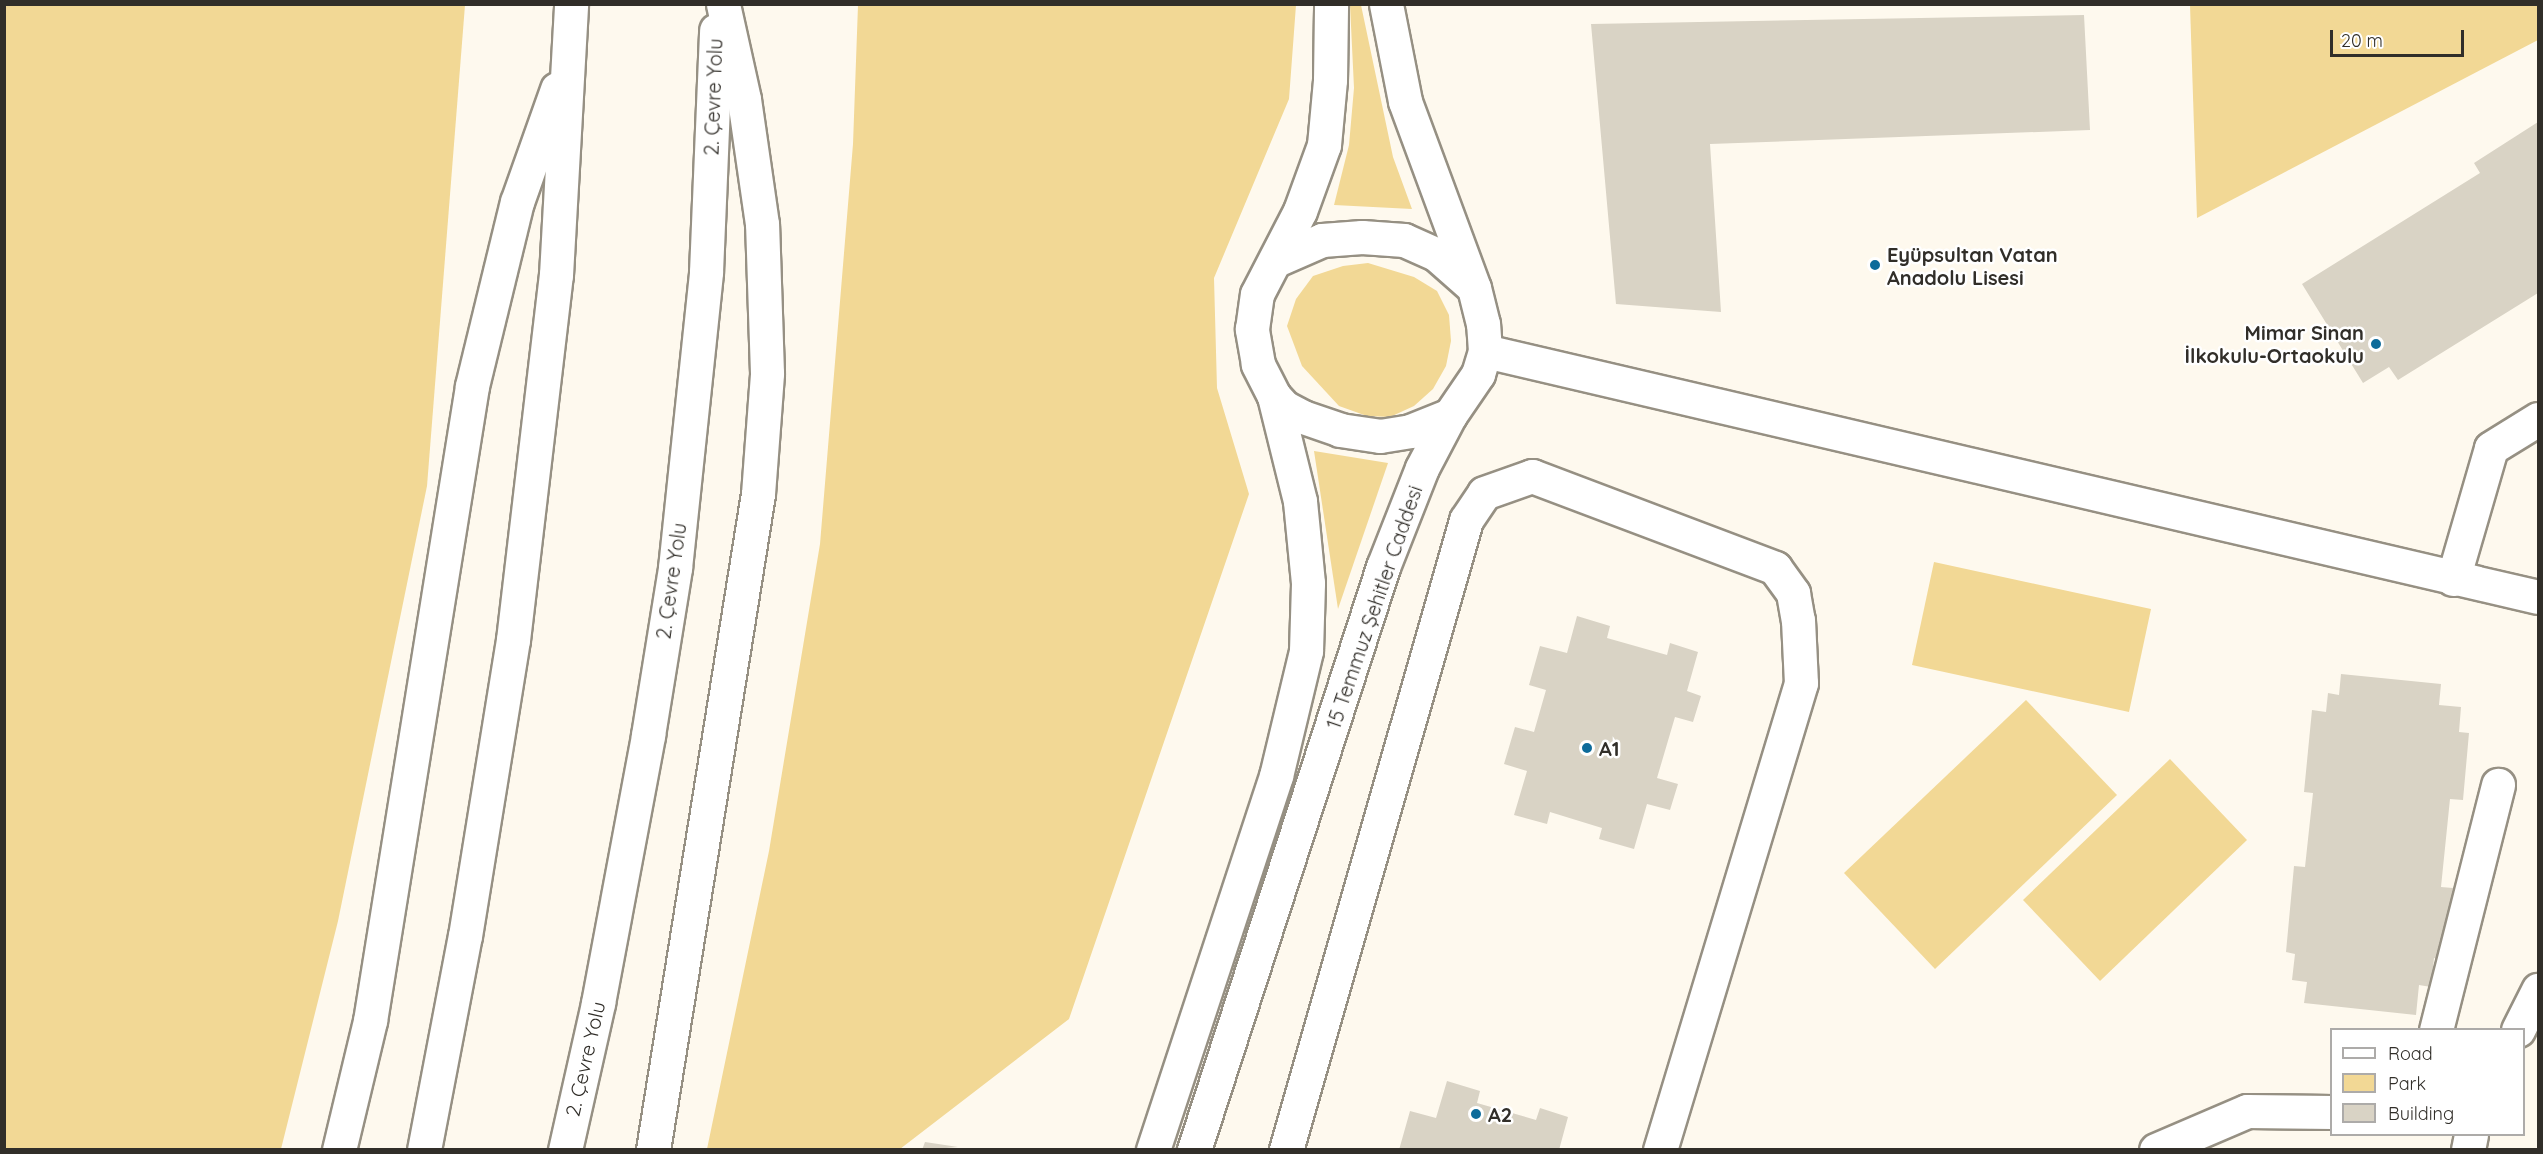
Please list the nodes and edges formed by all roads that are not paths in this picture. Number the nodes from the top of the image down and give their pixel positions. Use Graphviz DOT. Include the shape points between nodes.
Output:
graph roads {
  1 [pos="571,4"];
  2 [pos="717,4"];
  3 [pos="723,4"];
  4 [pos="1330,4"];
  5 [pos="1386,4"];
  6 [pos="570,50"];
  7 [pos="1276,260"];
  8 [pos="1474,288"];
  9 [pos="1485,351"];
  10 [pos="1274,396"];
  11 [pos="1450,415"];
  12 [pos="2538,418"];
  13 [pos="2453,579"];
  14 [pos="2538,597"];
  15 [pos="2498,785"];
  16 [pos="2538,990"];
  17 [pos="2436,1028"];
  18 [pos="2519,1028"];
  19 [pos="2330,1112"];
  20 [pos="339,1149"];
  21 [pos="424,1149"];
  22 [pos="565,1149"];
  23 [pos="653,1149"];
  24 [pos="1153,1149"];
  25 [pos="1194,1149"];
  26 [pos="1286,1149"];
  27 [pos="1660,1149"];
  28 [pos="2156,1149"];
  1 -- 6 [label="main road"];
  2 -- 22 [label="main road, 2. Çevre Yolu" via="706,272 675,568 598,1003"];
  3 -- 23 [label="main road" via="744,99 762,224 767,373 758,494"];
  4 -- 7 [label="main road" via="1330,80 1324,145 1300,212"];
  5 -- 8 [label="main road, 15 Temmuz Şehitler Caddesi" via="1405,101"];
  6 -- 20 [label="main road" via="517,202 472,386 370,1021"];
  6 -- 21 [label="main road" via="556,275 513,640 465,936"];
  7 -- 8 [label="main road" via="1322,240 1404,240 1436,254"];
  7 -- 10 [label="main road" via="1257,294 1252,329 1258,364"];
  8 -- 9 [label="main road, 15 Temmuz Şehitler Caddesi"];
  9 -- 11 [label="main road, 15 Temmuz Şehitler Caddesi" via="1478,374"];
  9 -- 13 [label="main road"];
  10 -- 11 [label="main road" via="1284,407 1303,417 1340,430 1380,436 1410,431"];
  10 -- 24 [label="main road" via="1289,446 1305,541 1305,651 1276,776"];
  11 -- 25 [label="main road, 15 Temmuz Şehitler Caddesi" via="1422,468 1383,567"];
  12 -- 13 [label="main road" via="2491,448"];
  13 -- 14 [label="main road"];
  15 -- 17 [label="main road"];
  16 -- 18 [label="main road"];
  19 -- 28 [label="main road" via="2247,1111"];
  26 -- 27 [label="main road" via="1466,520 1484,493 1532,476 1775,568 1793,593 1801,683"];
}
